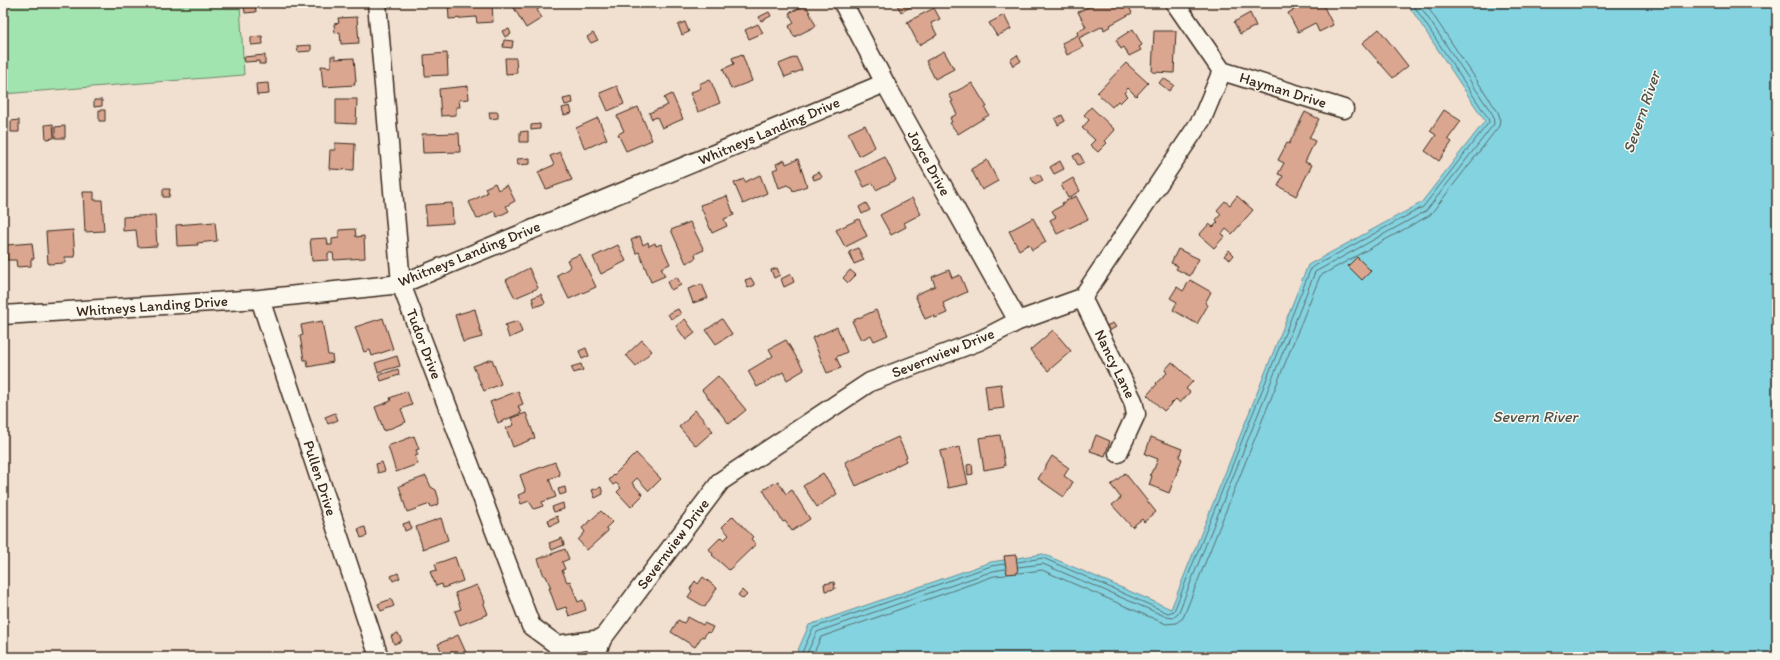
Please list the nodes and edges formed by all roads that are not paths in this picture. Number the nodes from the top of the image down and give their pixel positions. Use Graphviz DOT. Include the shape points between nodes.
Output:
graph roads {
  1 [pos="377,3"];
  2 [pos="843,3"];
  3 [pos="1176,3"];
  4 [pos="1222,71"];
  5 [pos="885,83"];
  6 [pos="1344,109"];
  7 [pos="401,284"];
  8 [pos="1082,298"];
  9 [pos="260,299"];
  10 [pos="3,315"];
  11 [pos="1018,321"];
  12 [pos="1118,454"];
  13 [pos="602,639"];
  14 [pos="558,651"];
  15 [pos="379,657"];
  16 [pos="595,657"];
  1 -- 7 [label="street, Tudor Drive"];
  2 -- 5 [label="street, Joyce Drive"];
  3 -- 4 [label="street"];
  4 -- 6 [label="street, Hayman Drive"];
  4 -- 8 [label="street" via="1202,119"];
  5 -- 7 [label="street, Whitneys Landing Drive"];
  5 -- 11 [label="street, Joyce Drive"];
  7 -- 9 [label="street, Whitneys Landing Drive"];
  7 -- 14 [label="street, Tudor Drive" via="531,626"];
  8 -- 11 [label="street, Severnview Drive"];
  8 -- 12 [label="street, Nancy Lane" via="1133,401 1136,414"];
  9 -- 10 [label="street, Whitneys Landing Drive"];
  9 -- 15 [label="street, Pullen Drive"];
  11 -- 13 [label="street, Severnview Drive" via="979,341 870,382 722,481"];
  13 -- 14 [label="street"];
  13 -- 16 [label="street, Severnview Drive"];
}
